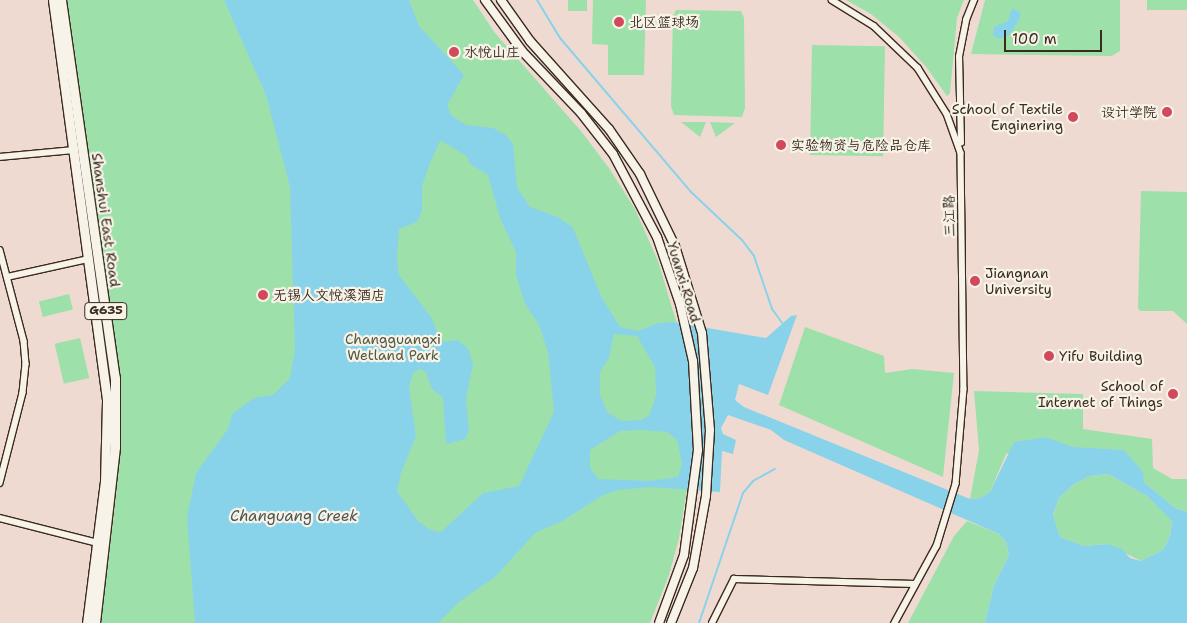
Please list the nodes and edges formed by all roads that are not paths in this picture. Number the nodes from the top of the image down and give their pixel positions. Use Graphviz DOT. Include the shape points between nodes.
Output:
graph roads {
  1 [pos="52,0"];
  2 [pos="60,0"];
  3 [pos="486,0"];
  4 [pos="501,0"];
  5 [pos="832,0"];
  6 [pos="974,0"];
  7 [pos="74,150"];
  8 [pos="961,152"];
  9 [pos="0,157"];
  10 [pos="0,250"];
  11 [pos="88,259"];
  12 [pos="6,277"];
  13 [pos="0,483"];
  14 [pos="0,518"];
  15 [pos="98,544"];
  16 [pos="915,584"];
  17 [pos="87,623"];
  18 [pos="95,623"];
  19 [pos="659,623"];
  20 [pos="671,623"];
  21 [pos="712,623"];
  22 [pos="895,623"];
  1 -- 7 [label="highway, Shanshui East Road / G635"];
  2 -- 18 [label="highway, Shanshui East Road / G635" via="115,378 115,447"];
  3 -- 19 [label="main road, Yuanxi Road" via="522,51 581,113 613,154 658,237 680,304 693,361 698,450 684,555"];
  4 -- 20 [label="main road, Yuanxi Road" via="530,41 609,129 640,174 671,238 702,333 710,430 706,496 693,568"];
  5 -- 8 [label="street, 三江路" via="874,26 918,68 947,114"];
  6 -- 8 [label="street" via="966,20 959,57"];
  7 -- 9 [label="street"];
  7 -- 11 [label="highway, Shanshui East Road / G635"];
  8 -- 16 [label="street, 三江路" via="964,389 956,484 946,523"];
  10 -- 12 [label="street"];
  11 -- 12 [label="street"];
  11 -- 15 [label="highway, Shanshui East Road / G635" via="107,401"];
  12 -- 13 [label="street" via="24,341 26,364 23,393"];
  14 -- 15 [label="street"];
  15 -- 17 [label="highway, Shanshui East Road / G635"];
  16 -- 21 [label="street" via="734,579"];
  16 -- 22 [label="street, 三江路"];
}
